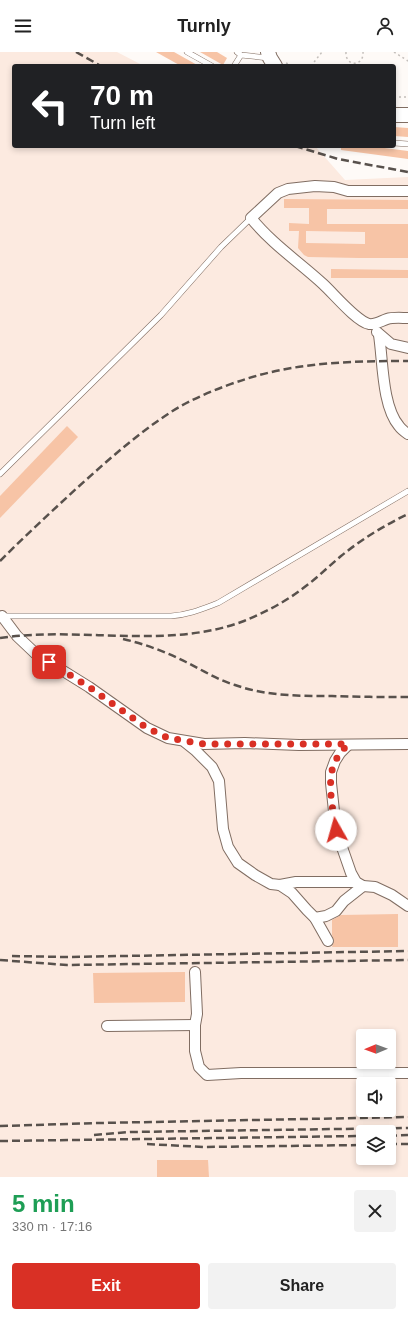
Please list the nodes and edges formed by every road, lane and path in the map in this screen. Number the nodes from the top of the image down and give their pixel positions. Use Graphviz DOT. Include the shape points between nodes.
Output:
graph roads {
  1 [pos="187,52"];
  2 [pos="322,52"];
  3 [pos="346,52"];
  4 [pos="363,52"];
  5 [pos="394,52"];
  6 [pos="239,53"];
  7 [pos="271,59"];
  8 [pos="408,61"];
  9 [pos="208,64"];
  10 [pos="235,64"];
  11 [pos="313,64"];
  12 [pos="396,97"];
  13 [pos="408,97"];
  14 [pos="396,115"];
  15 [pos="408,115"];
  16 [pos="396,143"];
  17 [pos="408,144"];
  18 [pos="408,191"];
  19 [pos="251,218"];
  20 [pos="408,318"];
  21 [pos="369,324"];
  22 [pos="379,335"];
  23 [pos="408,348"];
  24 [pos="408,434"];
  25 [pos="0,474"];
  26 [pos="408,491"];
  27 [pos="1,616"];
  28 [pos="184,742"];
  29 [pos="348,744"];
  30 [pos="408,744"];
  31 [pos="359,884"];
  32 [pos="280,885"];
  33 [pos="408,906"];
  34 [pos="316,918"];
  35 [pos="328,941"];
  36 [pos="195,972"];
  37 [pos="195,1025"];
  38 [pos="107,1026"];
  39 [pos="408,1072"];
  1 -- 9 [label="lane"];
  2 -- 11 [label="path"];
  3 -- 4 [label="path" via="348,60 355,63 362,58"];
  5 -- 8 [label="path"];
  6 -- 7 [label="lane"];
  6 -- 10 [label="lane"];
  12 -- 13 [label="path"];
  14 -- 15 [label="street"];
  16 -- 17 [label="lane"];
  18 -- 19 [label="street" via="348,191 315,186 288,189 278,193"];
  19 -- 21 [label="street" via="357,317"];
  19 -- 25 [label="lane" via="162,315"];
  20 -- 21 [label="street" via="388,318"];
  21 -- 22 [label="street"];
  22 -- 23 [label="street" via="391,344"];
  22 -- 24 [label="street" via="389,408 398,426"];
  26 -- 27 [label="lane" via="218,602 182,616"];
  27 -- 28 [label="street" via="36,654 147,728"];
  28 -- 29 [label="street"];
  28 -- 32 [label="street" via="212,767 219,781 223,829 228,847 238,863 271,884"];
  29 -- 30 [label="street"];
  29 -- 31 [label="street" via="335,761 331,783 336,830"];
  31 -- 32 [label="street" via="296,882"];
  31 -- 33 [label="street" via="375,887"];
  31 -- 34 [label="street" via="336,911"];
  32 -- 34 [label="street" via="292,893"];
  34 -- 35 [label="street"];
  36 -- 37 [label="street"];
  37 -- 38 [label="street"];
  37 -- 39 [label="street" via="195,1051 201,1071 207,1075"];
}
